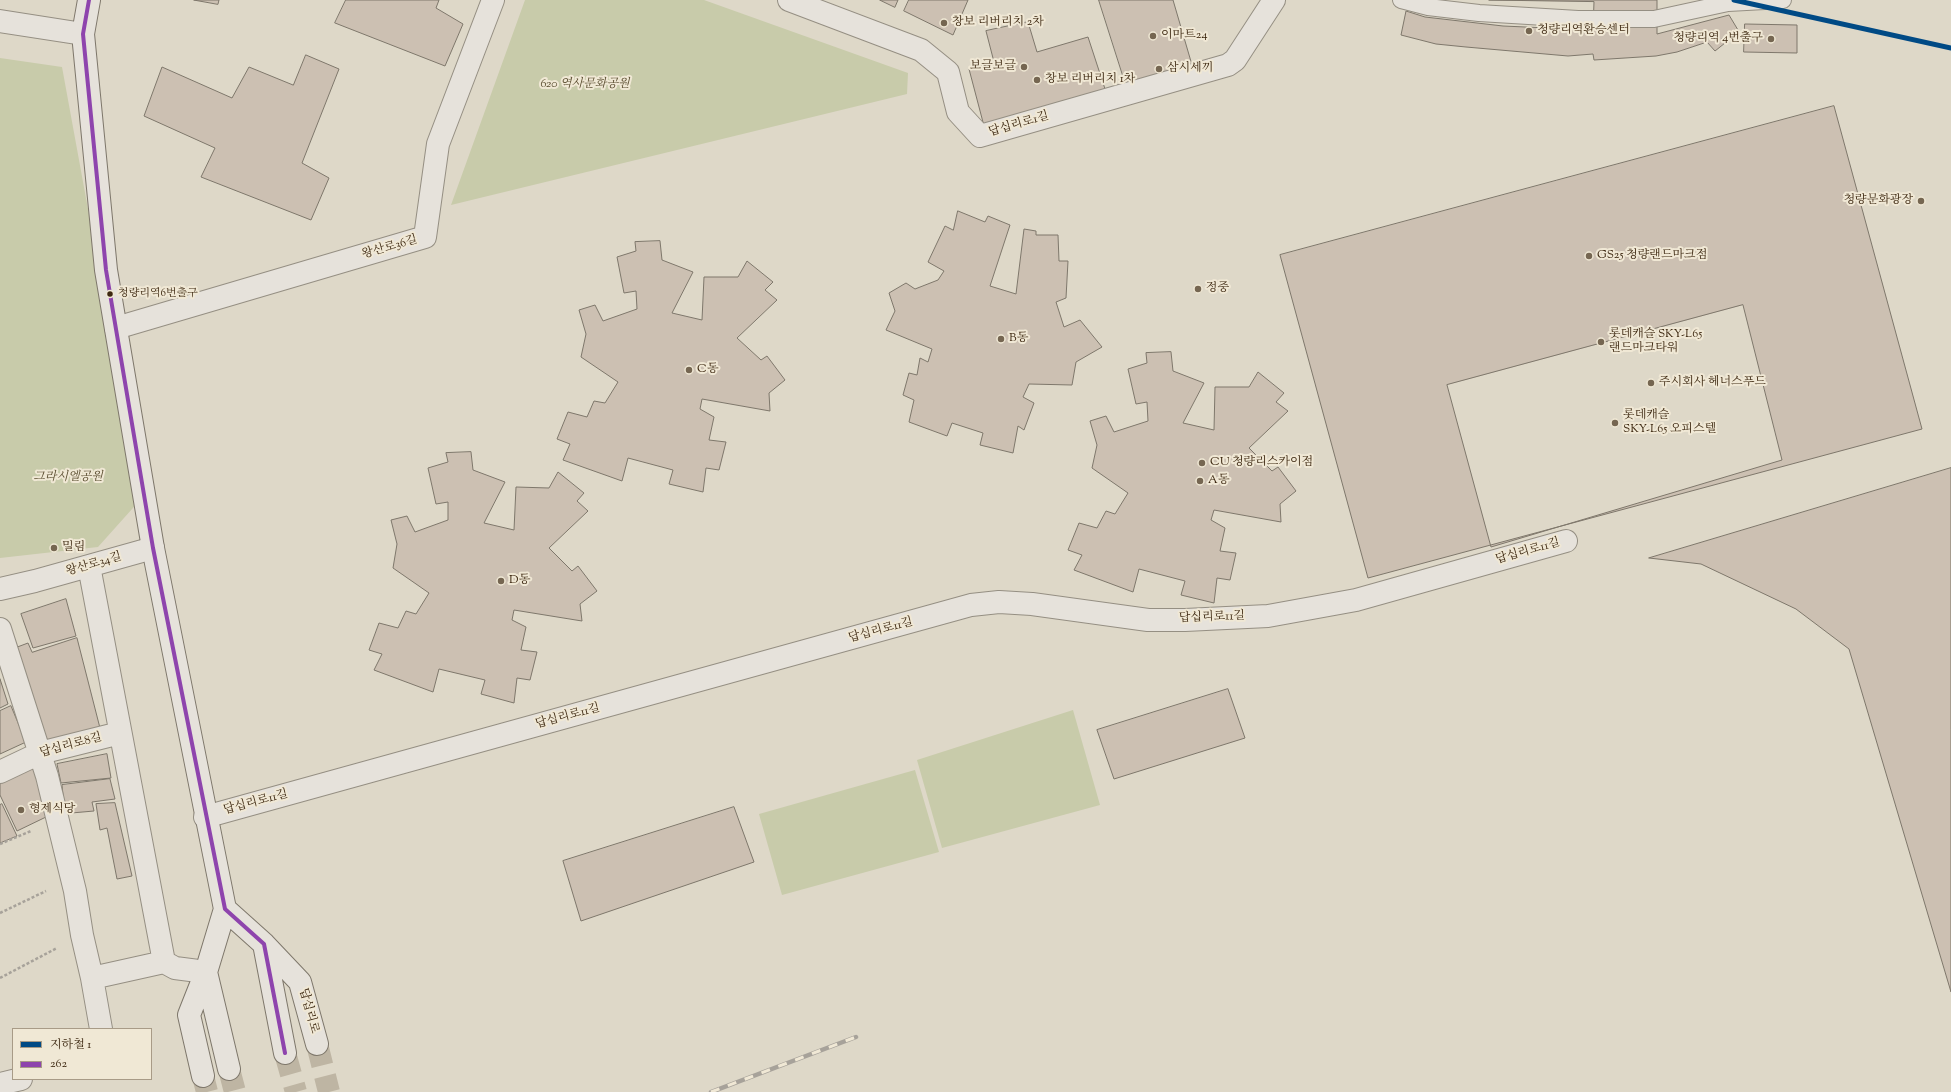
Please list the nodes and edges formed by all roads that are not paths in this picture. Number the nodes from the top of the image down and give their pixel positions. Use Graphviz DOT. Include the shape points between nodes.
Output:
graph roads {
  1 [pos="89,0"];
  2 [pos="493,0"];
  3 [pos="789,0"];
  4 [pos="1274,0"];
  5 [pos="1401,0"];
  6 [pos="1783,0"];
  7 [pos="0,21"];
  8 [pos="83,34"];
  9 [pos="116,328"];
  10 [pos="1566,541"];
  11 [pos="153,548"];
  12 [pos="89,566"];
  13 [pos="0,589"];
  14 [pos="0,629"];
  15 [pos="120,733"];
  16 [pos="40,753"];
  17 [pos="0,772"];
  18 [pos="205,817"];
  19 [pos="225,909"];
  20 [pos="264,944"];
  21 [pos="164,962"];
  22 [pos="206,972"];
  23 [pos="92,978"];
  24 [pos="101,1028"];
  25 [pos="317,1044"];
  26 [pos="285,1053"];
  27 [pos="229,1069"];
  28 [pos="203,1076"];
  29 [pos="17,1080"];
  30 [pos="0,1084"];
  1 -- 8 [label="street"];
  2 -- 9 [label="street, 왕산로36길" via="438,144 425,237"];
  3 -- 4 [label="street, 답십리로1길" via="921,50 948,72 958,112 980,136 1228,65 1234,60"];
  5 -- 6 [label="lane" via="1428,7 1479,13 1578,19 1654,19 1728,3"];
  7 -- 8 [label="street"];
  8 -- 9 [label="street" via="106,270"];
  9 -- 11 [label="street"];
  10 -- 18 [label="street, 답십리로11길" via="1356,600 1268,616 1148,620 1032,604 978,604"];
  11 -- 12 [label="street, 왕산로34길"];
  11 -- 18 [label="street"];
  12 -- 13 [label="street, 왕산로34길"];
  12 -- 15 [label="street"];
  14 -- 16 [label="street"];
  15 -- 16 [label="street, 답십리로8길"];
  15 -- 21 [label="street"];
  16 -- 17 [label="street, 답십리로8길"];
  16 -- 23 [label="street" via="72,879"];
  18 -- 19 [label="street"];
  19 -- 20 [label="street, 답십리로"];
  19 -- 22 [label="street"];
  20 -- 25 [label="street, 답십리로" via="300,982"];
  20 -- 26 [label="street"];
  21 -- 22 [label="street" via="175,968"];
  21 -- 23 [label="street"];
  22 -- 27 [label="street"];
  22 -- 28 [label="street" via="189,1015"];
  23 -- 24 [label="street"];
  29 -- 30 [label="street"];
}
